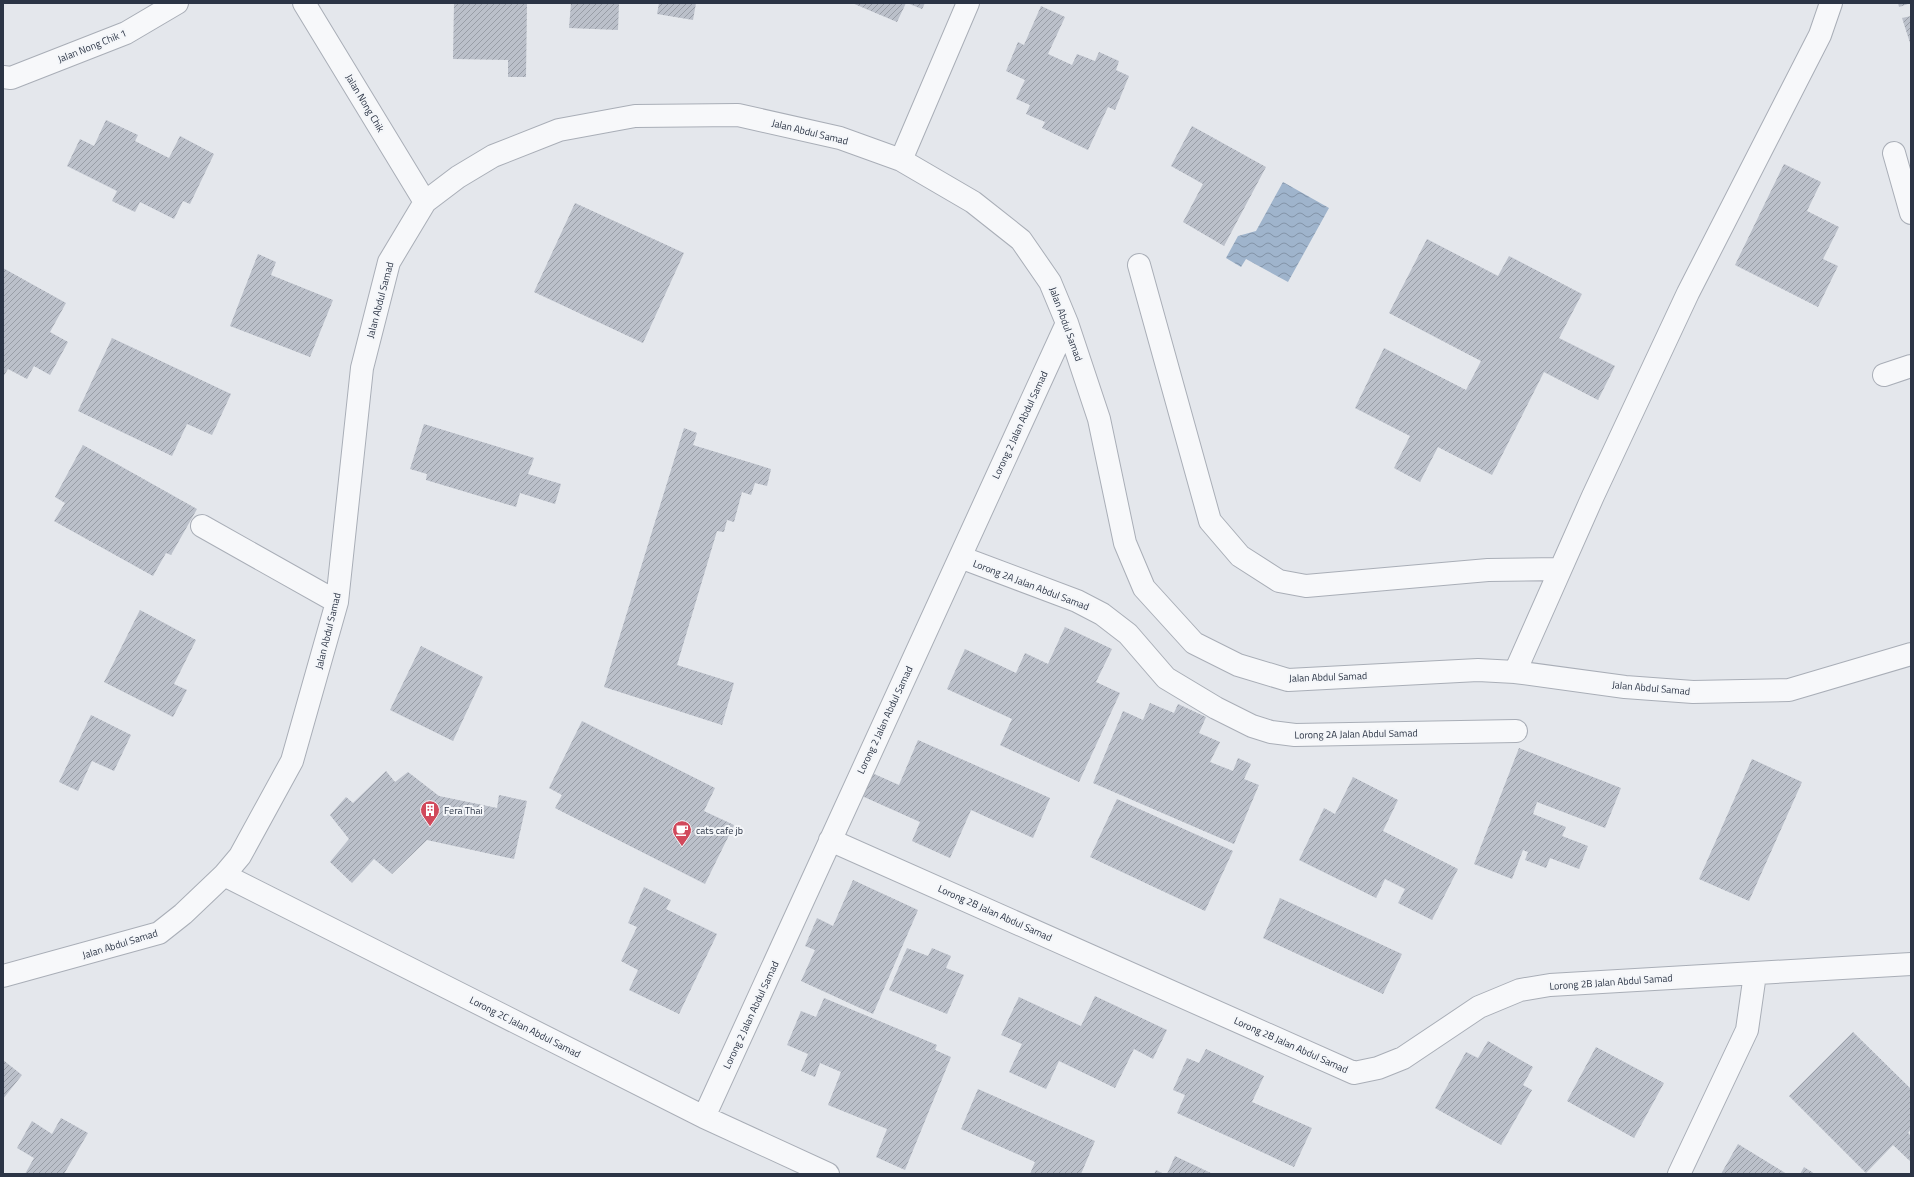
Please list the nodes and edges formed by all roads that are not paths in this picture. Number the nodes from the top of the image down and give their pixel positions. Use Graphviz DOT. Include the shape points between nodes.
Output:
graph roads {
  1 [pos="177,3"];
  2 [pos="304,3"];
  3 [pos="968,3"];
  4 [pos="1831,3"];
  5 [pos="3,77"];
  6 [pos="1894,153"];
  7 [pos="901,160"];
  8 [pos="425,202"];
  9 [pos="1911,213"];
  10 [pos="1139,265"];
  11 [pos="1067,323"];
  12 [pos="1911,366"];
  13 [pos="1884,375"];
  14 [pos="202,526"];
  15 [pos="960,557"];
  16 [pos="1560,569"];
  17 [pos="337,602"];
  18 [pos="1911,654"];
  19 [pos="1515,672"];
  20 [pos="1516,731"];
  21 [pos="830,840"];
  22 [pos="224,875"];
  23 [pos="1911,964"];
  24 [pos="1755,974"];
  25 [pos="3,976"];
  26 [pos="704,1117"];
  27 [pos="828,1174"];
  28 [pos="1679,1174"];
  1 -- 5 [label="street, Jalan Nong Chik 1" via="126,33 11,78"];
  2 -- 8 [label="street, Jalan Nong Chik"];
  3 -- 7 [label="street"];
  4 -- 16 [label="street" via="1820,35 1688,293"];
  6 -- 9 [label="street"];
  7 -- 8 [label="street, Jalan Abdul Samad" via="840,138 738,115 635,116 559,130 493,156 458,177"];
  7 -- 11 [label="street, Jalan Abdul Samad" via="973,202 1020,240 1050,282"];
  8 -- 17 [label="street, Jalan Abdul Samad" via="389,262 362,368"];
  10 -- 16 [label="street" via="1210,521 1240,556 1279,581 1306,586 1488,570"];
  11 -- 15 [label="street, Lorong 2 Jalan Abdul Samad"];
  11 -- 19 [label="street, Jalan Abdul Samad" via="1099,419 1124,543 1144,588 1194,644 1238,665 1288,680 1478,670"];
  12 -- 13 [label="street"];
  14 -- 17 [label="street"];
  15 -- 20 [label="street, Lorong 2A Jalan Abdul Samad" via="1077,601 1102,614 1128,634 1166,678 1252,726 1295,735"];
  15 -- 21 [label="street, Lorong 2 Jalan Abdul Samad"];
  16 -- 19 [label="street"];
  17 -- 22 [label="street, Jalan Abdul Samad" via="292,761 240,856"];
  18 -- 19 [label="street, Jalan Abdul Samad" via="1789,690 1693,692 1625,687"];
  21 -- 24 [label="street, Lorong 2B Jalan Abdul Samad" via="1354,1073 1378,1068 1403,1058 1479,1008 1520,990"];
  21 -- 26 [label="street, Lorong 2 Jalan Abdul Samad"];
  22 -- 25 [label="street, Jalan Abdul Samad" via="159,933"];
  22 -- 26 [label="street, Lorong 2C Jalan Abdul Samad"];
  23 -- 24 [label="street, Lorong 2B Jalan Abdul Samad"];
  24 -- 28 [label="street" via="1747,1030"];
  26 -- 27 [label="street, Lorong 2C Jalan Abdul Samad"];
}
